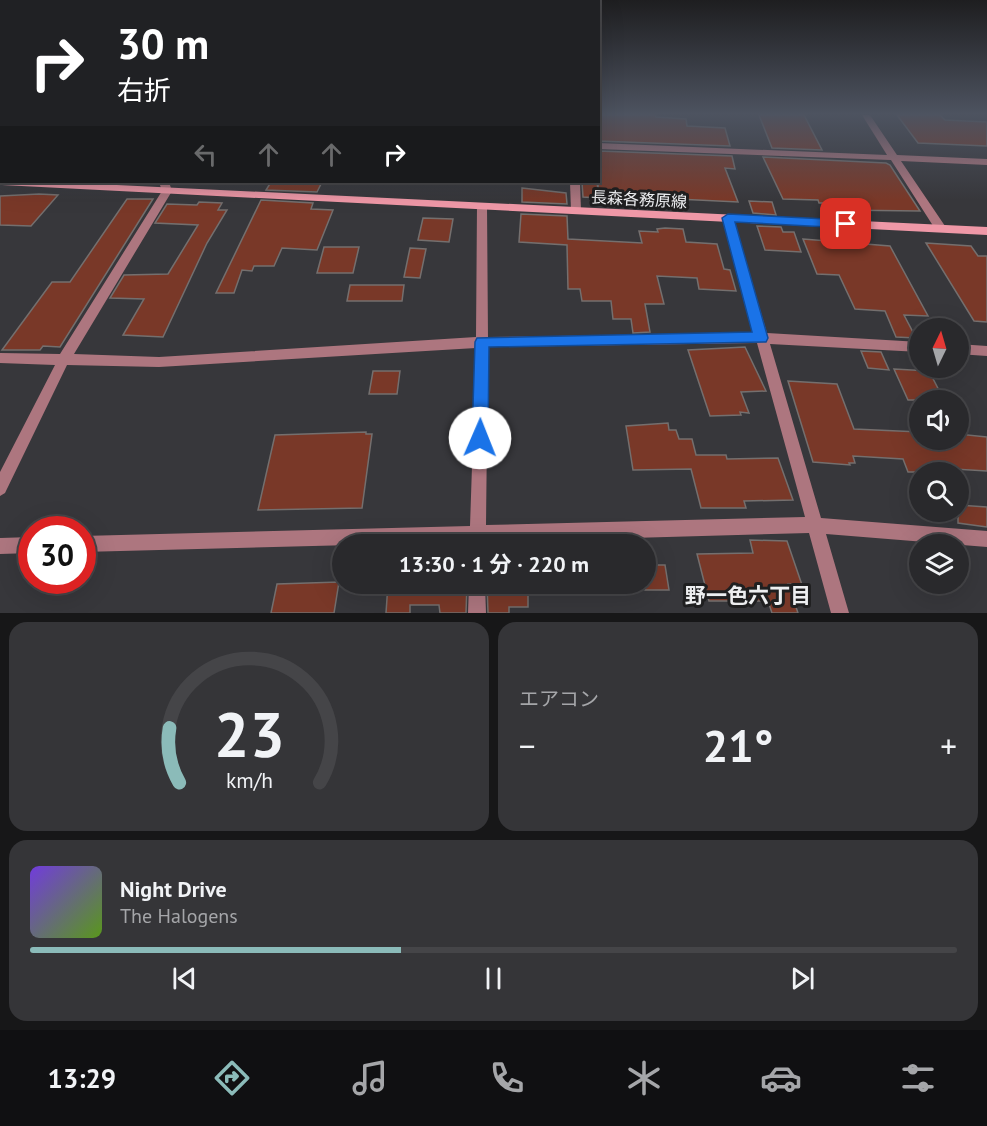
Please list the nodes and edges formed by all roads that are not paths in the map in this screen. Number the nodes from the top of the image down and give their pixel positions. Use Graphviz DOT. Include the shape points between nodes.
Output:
graph roads {
  1 [pos="885,144"];
  2 [pos="600,147"];
  3 [pos="895,159"];
  4 [pos="987,162"];
  5 [pos="67,183"];
  6 [pos="575,183"];
  7 [pos="166,186"];
  8 [pos="482,206"];
  9 [pos="576,211"];
  10 [pos="728,218"];
  11 [pos="941,229"];
  12 [pos="987,231"];
  13 [pos="761,338"];
  14 [pos="482,342"];
  15 [pos="909,346"];
  16 [pos="969,350"];
  17 [pos="987,351"];
  18 [pos="0,358"];
  19 [pos="64,359"];
  20 [pos="0,488"];
  21 [pos="813,525"];
  22 [pos="478,534"];
  23 [pos="598,534"];
  24 [pos="987,539"];
  25 [pos="332,540"];
  26 [pos="96,543"];
  27 [pos="18,545"];
  28 [pos="0,546"];
  29 [pos="477,594"];
  30 [pos="477,613"];
  31 [pos="840,613"];
  1 -- 3 [label="street"];
  2 -- 3 [label="street"];
  3 -- 4 [label="street"];
  3 -- 11 [label="street"];
  5 -- 7 [label="main road, 長森各務原線"];
  6 -- 9 [label="street"];
  7 -- 8 [label="main road, 長森各務原線"];
  7 -- 19 [label="street"];
  8 -- 9 [label="main road, 長森各務原線"];
  8 -- 14 [label="street"];
  9 -- 10 [label="main road, 長森各務原線"];
  10 -- 11 [label="main road, 長森各務原線"];
  10 -- 13 [label="street"];
  11 -- 12 [label="main road, 長森各務原線"];
  13 -- 14 [label="street"];
  13 -- 15 [label="street"];
  13 -- 21 [label="street"];
  14 -- 19 [label="street" via="159,362"];
  14 -- 22 [label="street"];
  16 -- 17 [label="street"];
  18 -- 19 [label="street"];
  19 -- 20 [label="street"];
  21 -- 23 [label="street"];
  21 -- 24 [label="street"];
  21 -- 31 [label="street"];
  25 -- 26 [label="street"];
  27 -- 28 [label="street"];
  29 -- 30 [label="street"];
}
